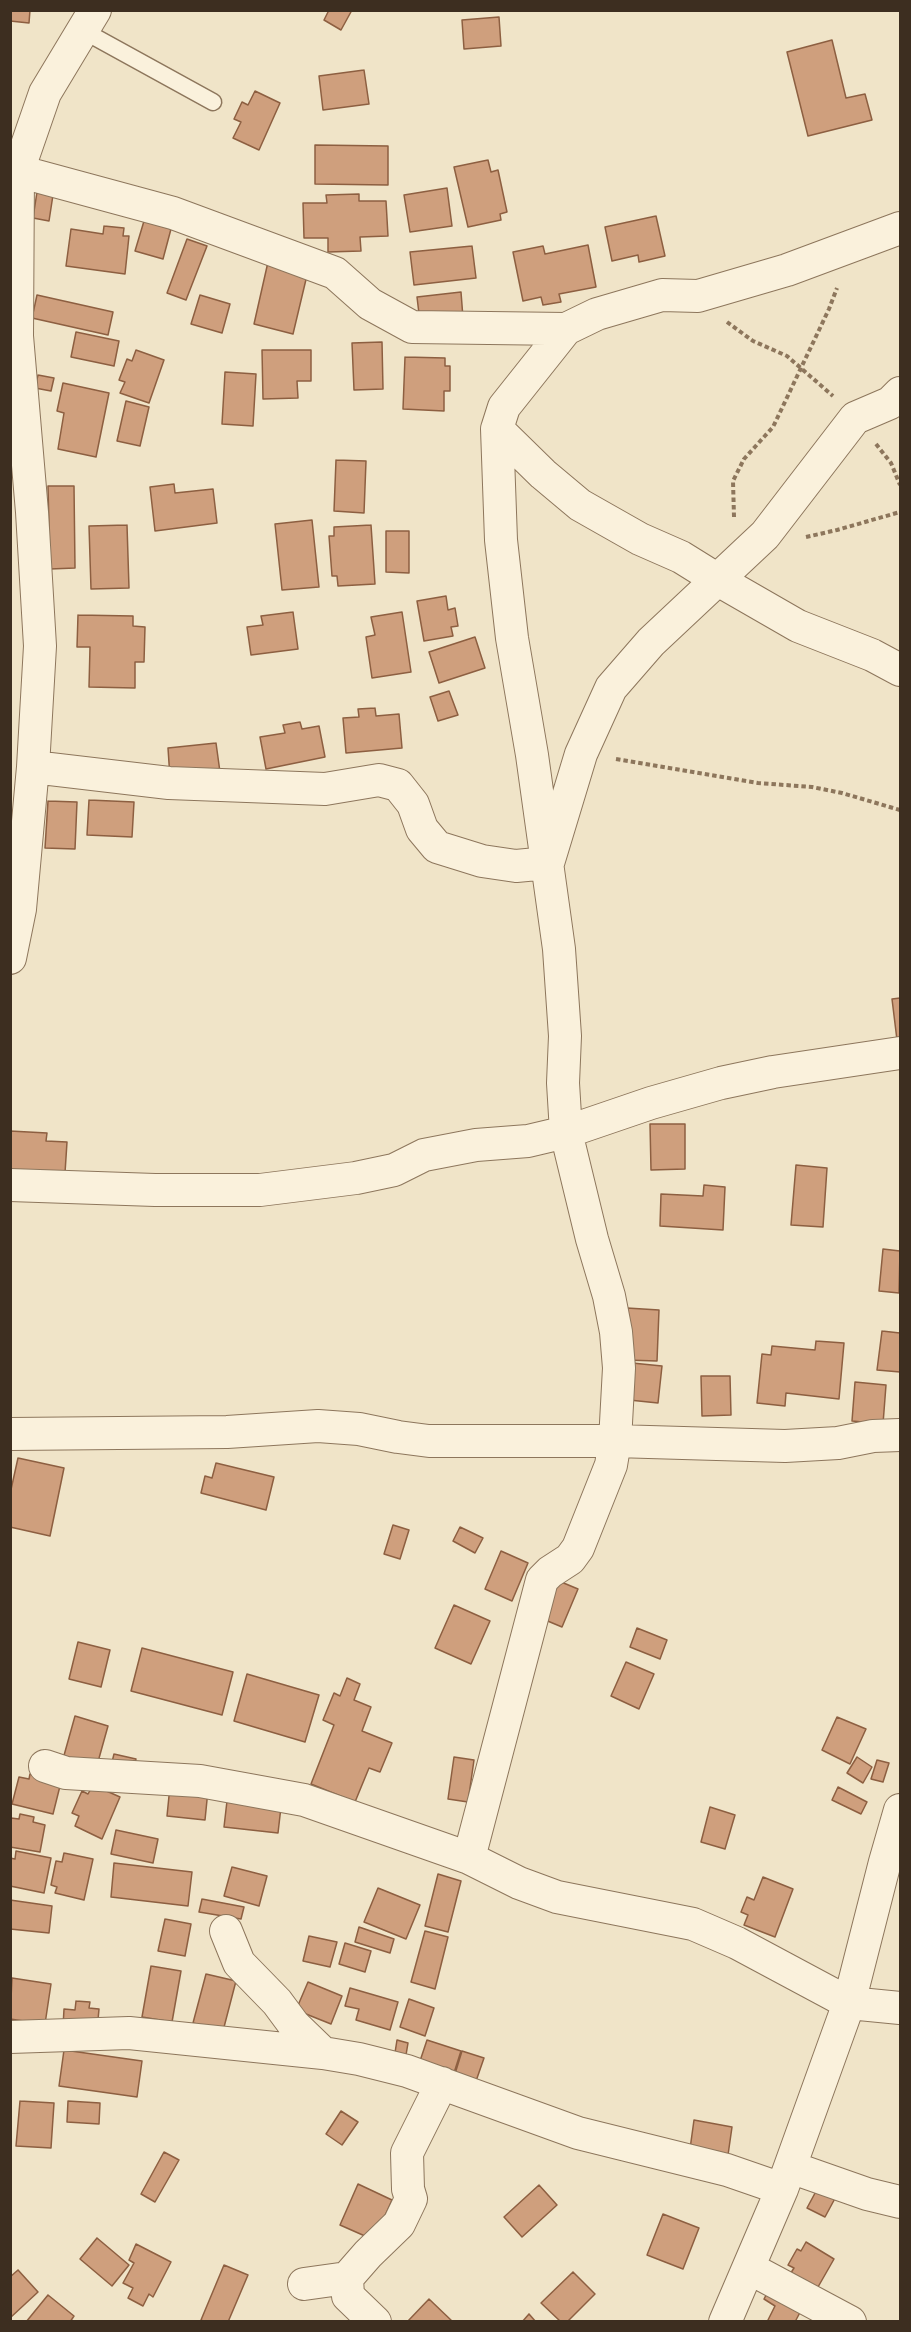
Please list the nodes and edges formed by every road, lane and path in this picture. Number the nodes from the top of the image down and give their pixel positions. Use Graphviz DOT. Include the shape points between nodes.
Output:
graph roads {
  1 [pos="89,20"];
  2 [pos="213,102"];
  3 [pos="18,171"];
  4 [pos="900,228"];
  5 [pos="851,248"];
  6 [pos="698,296"];
  7 [pos="566,329"];
  8 [pos="801,369"];
  9 [pos="900,393"];
  10 [pos="855,418"];
  11 [pos="497,429"];
  12 [pos="900,485"];
  13 [pos="900,512"];
  14 [pos="21,514"];
  15 [pos="735,525"];
  16 [pos="765,535"];
  17 [pos="718,580"];
  18 [pos="900,670"];
  19 [pos="580,754"];
  20 [pos="33,766"];
  21 [pos="900,810"];
  22 [pos="548,863"];
  23 [pos="10,958"];
  24 [pos="900,1053"];
  25 [pos="566,1132"];
  26 [pos="10,1185"];
  27 [pos="10,1434"];
  28 [pos="900,1435"];
  29 [pos="615,1441"];
  30 [pos="45,1766"];
  31 [pos="900,1810"];
  32 [pos="469,1858"];
  33 [pos="893,1864"];
  34 [pos="226,1931"];
  35 [pos="849,2003"];
  36 [pos="900,2008"];
  37 [pos="10,2037"];
  38 [pos="323,2053"];
  39 [pos="442,2084"];
  40 [pos="786,2178"];
  41 [pos="900,2202"];
  42 [pos="749,2268"];
  43 [pos="347,2278"];
  44 [pos="304,2284"];
  45 [pos="375,2322"];
  46 [pos="725,2322"];
  47 [pos="850,2322"];
  1 -- 2 [label="lane"];
  1 -- 3 [label="street" via="45,93"];
  3 -- 7 [label="street" via="174,213 335,273 370,304 412,327"];
  3 -- 14 [label="street"];
  4 -- 5 [label="street"];
  5 -- 6 [label="street"];
  5 -- 8 [label="path"];
  6 -- 7 [label="street" via="662,295 597,314"];
  6 -- 8 [label="path" via="753,341 787,356"];
  7 -- 11 [label="street" via="504,407"];
  8 -- 10 [label="path"];
  8 -- 15 [label="path" via="773,427 744,459 733,481"];
  9 -- 10 [label="street" via="890,403"];
  10 -- 12 [label="path" via="891,463"];
  10 -- 16 [label="street"];
  11 -- 17 [label="street" via="580,505"];
  11 -- 22 [label="street" via="501,540 511,627"];
  13 -- 16 [label="path" via="796,539"];
  14 -- 20 [label="street" via="40,646"];
  16 -- 17 [label="street"];
  17 -- 18 [label="street" via="798,626"];
  17 -- 19 [label="street" via="651,642 611,688"];
  19 -- 21 [label="path" via="758,783 812,787"];
  19 -- 22 [label="street"];
  20 -- 22 [label="street" via="169,783 325,789 380,780 398,785 412,804 422,829 437,847 482,861 516,866"];
  20 -- 23 [label="street" via="20,909"];
  22 -- 25 [label="street" via="565,1036"];
  24 -- 25 [label="street" via="721,1083"];
  25 -- 26 [label="street" via="424,1155 394,1170 356,1178 260,1190"];
  25 -- 29 [label="street" via="616,1332 619,1368"];
  27 -- 29 [label="street" via="227,1432 318,1426 358,1428 429,1441"];
  28 -- 29 [label="street" via="794,1445"];
  29 -- 32 [label="street" via="611,1465 578,1548 542,1580"];
  30 -- 32 [label="street" via="66,1773 200,1781 304,1800"];
  31 -- 33 [label="street"];
  32 -- 35 [label="street" via="557,1897 693,1924 737,1942"];
  33 -- 35 [label="street"];
  34 -- 38 [label="street" via="239,1963"];
  35 -- 36 [label="street"];
  35 -- 40 [label="street"];
  37 -- 38 [label="street" via="129,2034"];
  38 -- 39 [label="street" via="407,2071"];
  39 -- 40 [label="street" via="578,2133 727,2170"];
  39 -- 43 [label="street" via="407,2153 411,2199 399,2224"];
  40 -- 41 [label="street"];
  40 -- 42 [label="street"];
  42 -- 46 [label="street"];
  42 -- 47 [label="street"];
  43 -- 44 [label="street"];
  43 -- 45 [label="street" via="348,2296"];
}
